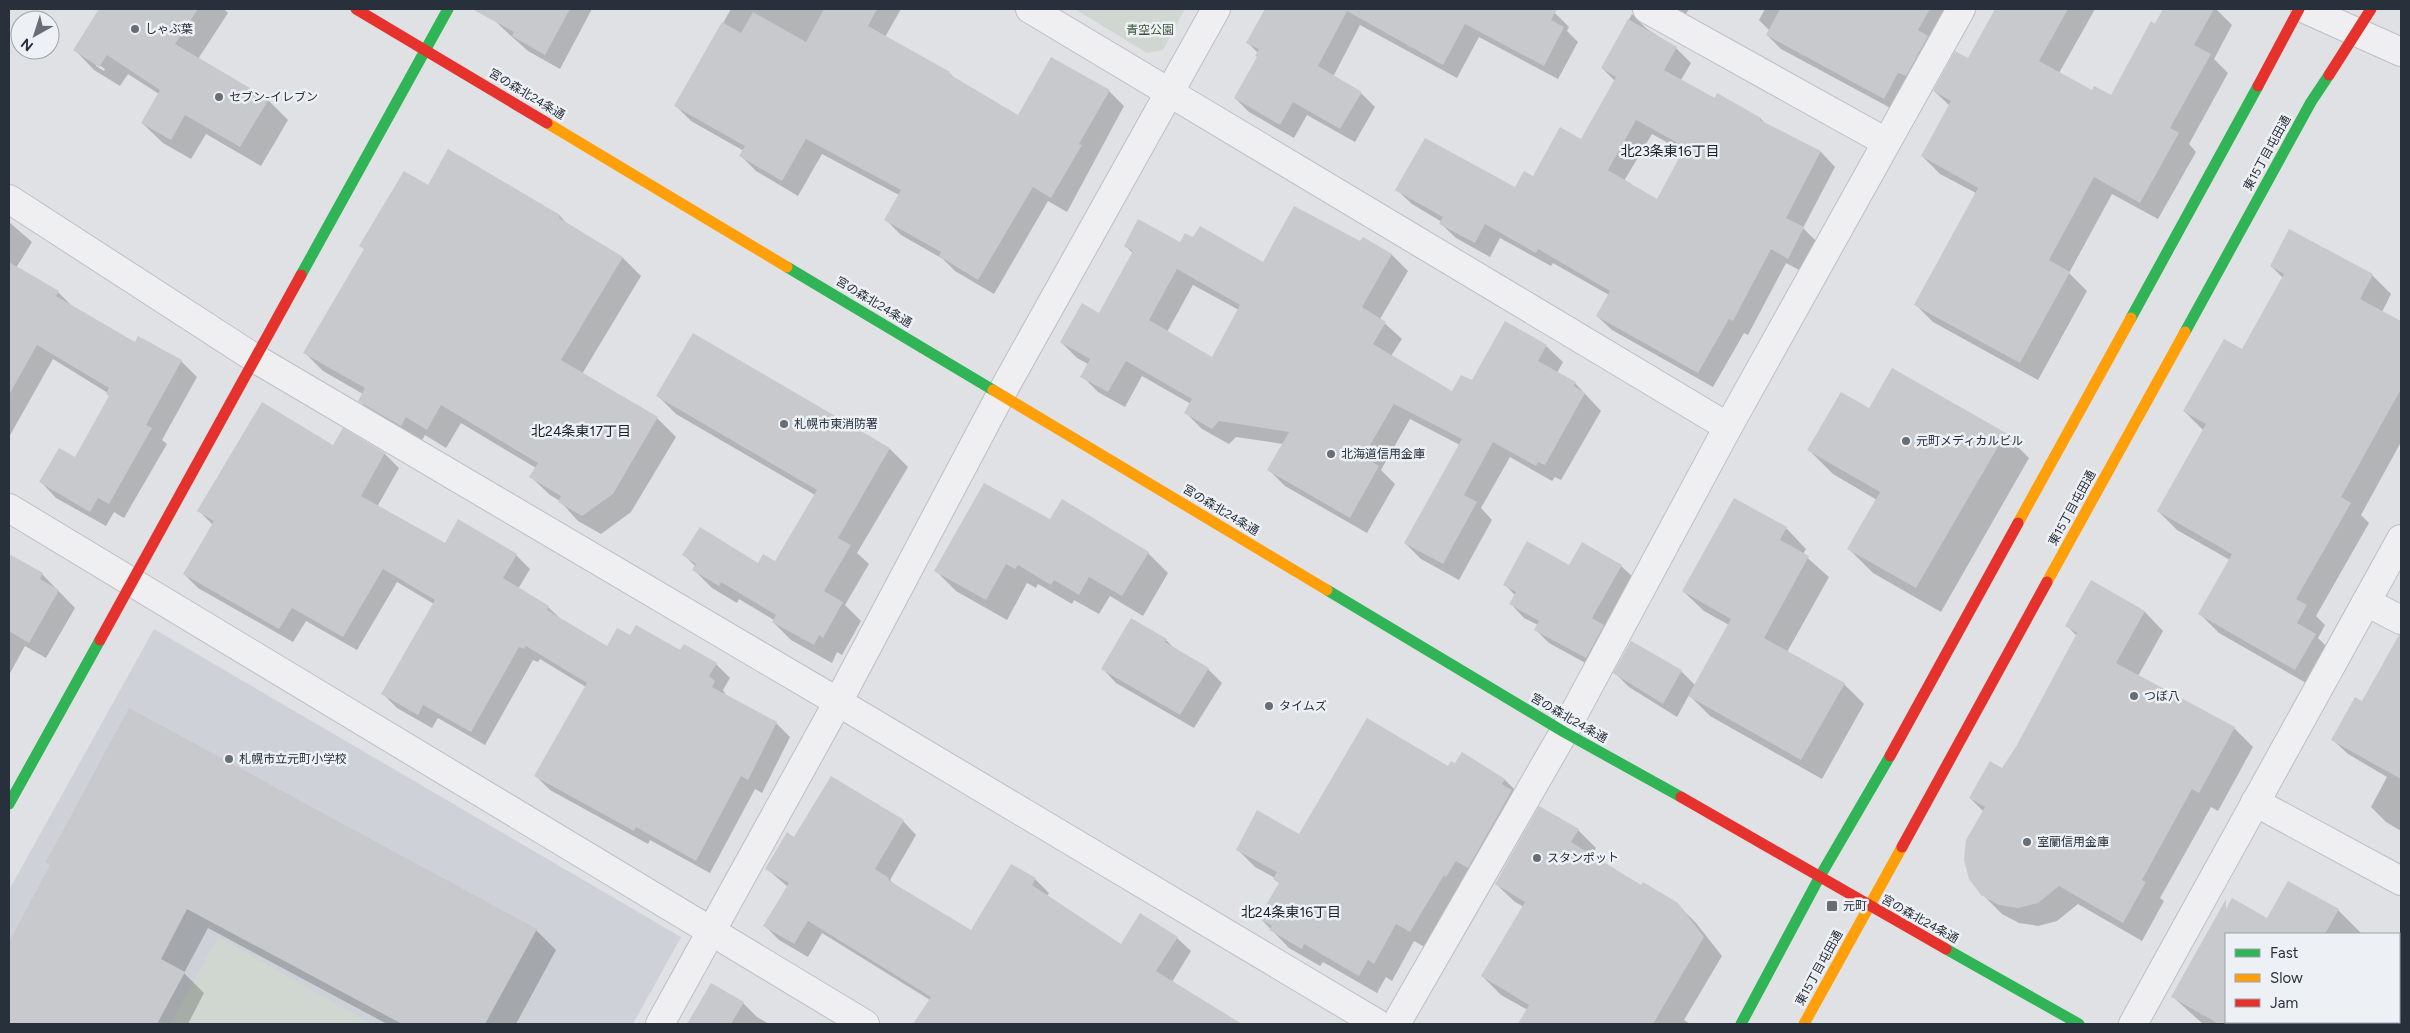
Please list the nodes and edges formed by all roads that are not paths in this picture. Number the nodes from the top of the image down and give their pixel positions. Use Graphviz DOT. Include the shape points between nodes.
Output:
graph roads {
  1 [pos="356,9"];
  2 [pos="448,9"];
  3 [pos="1030,9"];
  4 [pos="1216,9"];
  5 [pos="1647,9"];
  6 [pos="1961,9"];
  7 [pos="2299,9"];
  8 [pos="2305,9"];
  9 [pos="2364,20"];
  10 [pos="425,50"];
  11 [pos="2401,52"];
  12 [pos="1169,92"];
  13 [pos="1886,142"];
  14 [pos="9,198"];
  15 [pos="256,359"];
  16 [pos="1001,394"];
  17 [pos="1728,427"];
  18 [pos="9,508"];
  19 [pos="2401,539"];
  20 [pos="130,582"];
  21 [pos="2366,602"];
  22 [pos="2401,620"];
  23 [pos="838,702"];
  24 [pos="1564,732"];
  25 [pos="2255,802"];
  26 [pos="9,804"];
  27 [pos="1819,878"];
  28 [pos="2401,881"];
  29 [pos="1869,906"];
  30 [pos="712,930"];
  31 [pos="660,1024"];
  32 [pos="865,1024"];
  33 [pos="1378,1024"];
  34 [pos="1396,1024"];
  35 [pos="1741,1024"];
  36 [pos="1804,1024"];
  37 [pos="2079,1024"];
  38 [pos="2133,1024"];
  1 -- 10 [label="street, 宮の森北24条通"];
  2 -- 10 [label="street"];
  3 -- 12 [label="street"];
  4 -- 12 [label="street"];
  5 -- 13 [label="street"];
  6 -- 13 [label="street"];
  7 -- 27 [label="street"];
  8 -- 9 [label="street"];
  9 -- 11 [label="street"];
  9 -- 29 [label="street, 東15丁目屯田通" via="2311,102"];
  10 -- 15 [label="street"];
  10 -- 16 [label="street, 宮の森北24条通"];
  12 -- 16 [label="street"];
  12 -- 17 [label="street"];
  13 -- 17 [label="street"];
  14 -- 15 [label="street"];
  15 -- 20 [label="street"];
  15 -- 23 [label="street"];
  16 -- 23 [label="street"];
  16 -- 24 [label="street, 宮の森北24条通"];
  17 -- 24 [label="street"];
  18 -- 20 [label="street"];
  19 -- 21 [label="street"];
  20 -- 26 [label="street"];
  20 -- 30 [label="street"];
  21 -- 22 [label="street"];
  21 -- 25 [label="street"];
  23 -- 30 [label="street"];
  23 -- 33 [label="street"];
  24 -- 27 [label="street, 宮の森北24条通"];
  24 -- 34 [label="street"];
  25 -- 28 [label="street"];
  25 -- 38 [label="street"];
  27 -- 29 [label="street, 宮の森北24条通"];
  27 -- 35 [label="street"];
  29 -- 36 [label="street, 東15丁目屯田通"];
  29 -- 37 [label="street, 宮の森北24条通"];
  30 -- 31 [label="street"];
  30 -- 32 [label="street"];
}
